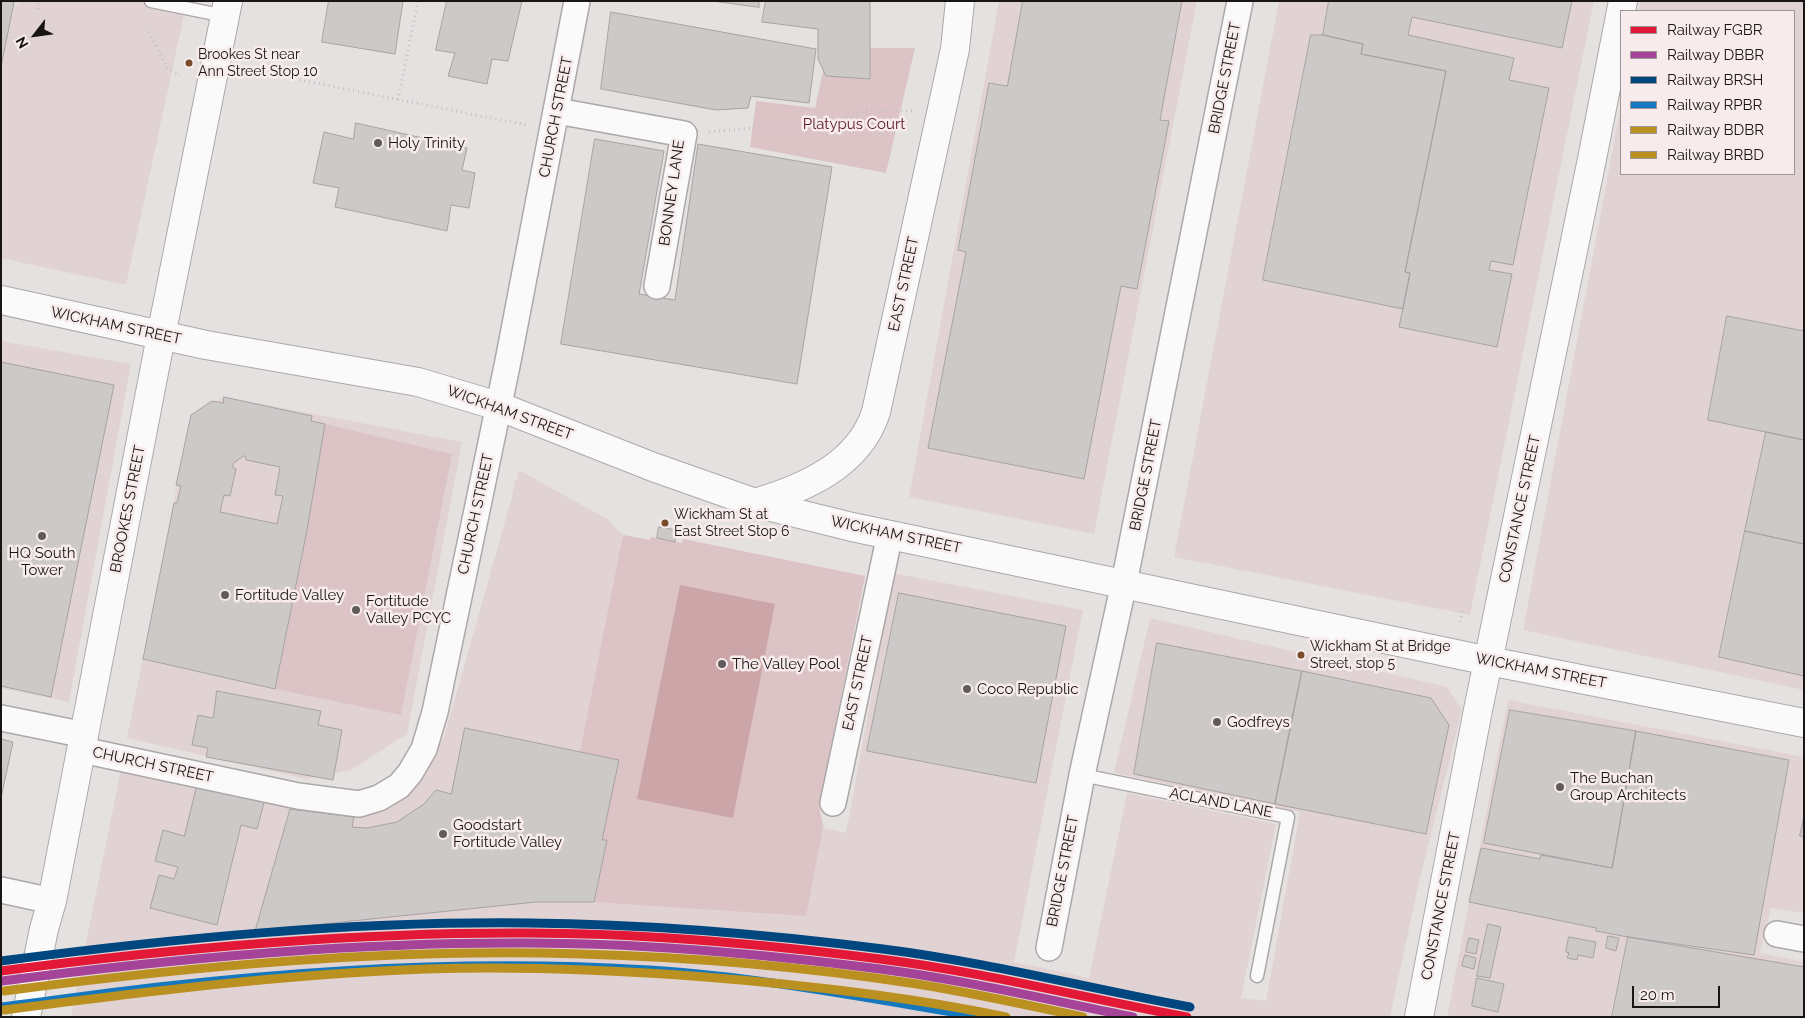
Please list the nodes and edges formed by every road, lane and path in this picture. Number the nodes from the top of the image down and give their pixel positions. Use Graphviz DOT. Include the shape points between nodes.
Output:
graph roads {
  1 [pos="39,1"];
  2 [pos="151,1"];
  3 [pos="418,1"];
  4 [pos="577,1"];
  5 [pos="960,1"];
  6 [pos="1240,1"];
  7 [pos="38,9"];
  8 [pos="227,9"];
  9 [pos="1620,11"];
  10 [pos="149,32"];
  11 [pos="255,71"];
  12 [pos="180,76"];
  13 [pos="398,100"];
  14 [pos="912,111"];
  15 [pos="555,120"];
  16 [pos="684,134"];
  17 [pos="657,286"];
  18 [pos="1,300"];
  19 [pos="161,336"];
  20 [pos="498,406"];
  21 [pos="756,503"];
  22 [pos="890,534"];
  23 [pos="1124,583"];
  24 [pos="1462,611"];
  25 [pos="1460,622"];
  26 [pos="1489,661"];
  27 [pos="1,718"];
  28 [pos="1804,723"];
  29 [pos="83,742"];
  30 [pos="1082,776"];
  31 [pos="833,803"];
  32 [pos="1,890"];
  33 [pos="52,901"];
  34 [pos="1777,934"];
  35 [pos="1804,939"];
  36 [pos="1049,948"];
  37 [pos="1257,976"];
  38 [pos="26,1017"];
  39 [pos="1419,1017"];
  1 -- 7 [label="path"];
  2 -- 8 [label="lane"];
  3 -- 13 [label="path"];
  4 -- 15 [label="street, CHURCH STREET"];
  5 -- 21 [label="main road, EAST STREET" via="955,48 872,424 854,451 828,472 800,487"];
  6 -- 23 [label="street, BRIDGE STREET"];
  8 -- 19 [label="main road, BROOKES STREET"];
  9 -- 26 [label="main road, CONSTANCE STREET"];
  10 -- 12 [label="path" via="167,68"];
  11 -- 13 [label="path"];
  13 -- 15 [label="path"];
  14 -- 16 [label="path" via="870,110 814,128 753,128"];
  15 -- 16 [label="street, BONNEY LANE"];
  15 -- 20 [label="street, CHURCH STREET"];
  16 -- 17 [label="street, BONNEY LANE"];
  18 -- 19 [label="main road, WICKHAM STREET"];
  19 -- 20 [label="main road, WICKHAM STREET" via="418,382"];
  19 -- 29 [label="main road, BROOKES STREET"];
  20 -- 21 [label="main road, WICKHAM STREET" via="653,468"];
  20 -- 29 [label="street, CHURCH STREET" via="435,712 424,749 399,786 379,798 359,804 298,796"];
  21 -- 22 [label="main road, WICKHAM STREET"];
  22 -- 23 [label="main road, WICKHAM STREET"];
  22 -- 31 [label="street, EAST STREET"];
  23 -- 26 [label="main road, WICKHAM STREET"];
  23 -- 30 [label="street, BRIDGE STREET"];
  24 -- 25 [label="path"];
  26 -- 28 [label="main road, WICKHAM STREET"];
  26 -- 39 [label="main road, CONSTANCE STREET"];
  27 -- 29 [label="street, CHURCH STREET"];
  29 -- 33 [label="main road, BROOKES STREET"];
  30 -- 36 [label="street, BRIDGE STREET"];
  30 -- 37 [label="lane, ACLAND LANE" via="1288,817"];
  32 -- 33 [label="street"];
  33 -- 38 [label="main road, BROOKES STREET"];
  34 -- 35 [label="street"];
}
